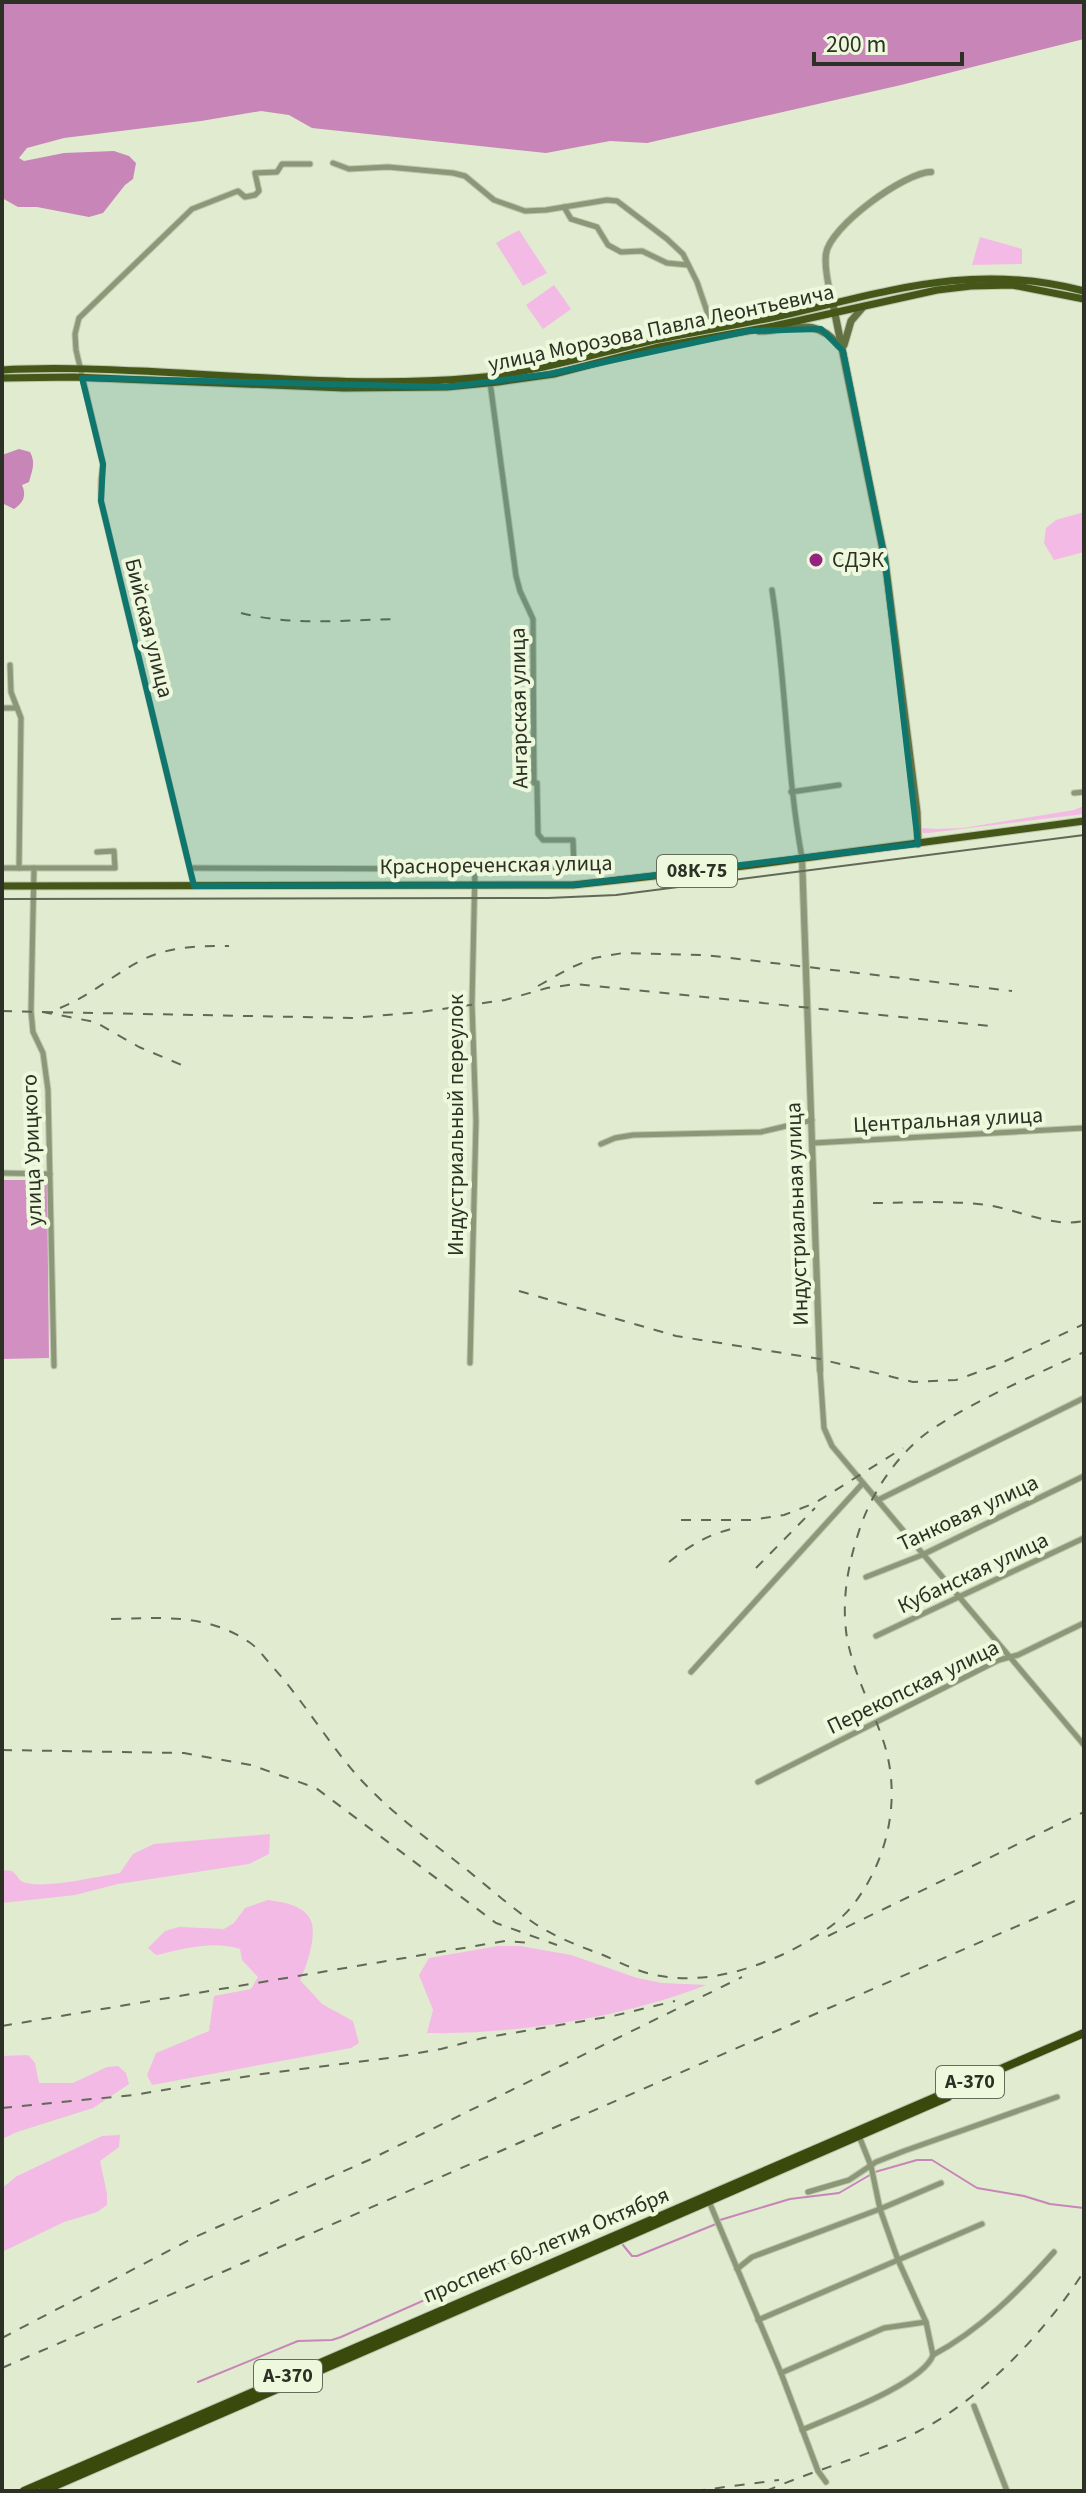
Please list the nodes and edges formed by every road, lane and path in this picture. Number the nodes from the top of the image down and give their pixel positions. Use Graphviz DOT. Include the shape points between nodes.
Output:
graph roads {
  1 [pos="333,163"];
  2 [pos="310,164"];
  3 [pos="931,172"];
  4 [pos="564,207"];
  5 [pos="689,265"];
  6 [pos="1084,291"];
  7 [pos="1084,299"];
  8 [pos="884,301"];
  9 [pos="834,308"];
  10 [pos="713,329"];
  11 [pos="748,331"];
  12 [pos="843,351"];
  13 [pos="2,370"];
  14 [pos="81,373"];
  15 [pos="2,378"];
  16 [pos="490,380"];
  17 [pos="772,590"];
  18 [pos="10,665"];
  19 [pos="2,708"];
  20 [pos="17,708"];
  21 [pos="839,785"];
  22 [pos="791,792"];
  23 [pos="1084,792"];
  24 [pos="1074,793"];
  25 [pos="1084,821"];
  26 [pos="918,844"];
  27 [pos="97,852"];
  28 [pos="802,858"];
  29 [pos="602,866"];
  30 [pos="2,868"];
  31 [pos="19,868"];
  32 [pos="34,868"];
  33 [pos="191,868"];
  34 [pos="574,868"];
  35 [pos="475,869"];
  36 [pos="2,886"];
  37 [pos="33,886"];
  38 [pos="194,886"];
  39 [pos="474,886"];
  40 [pos="812,1120"];
  41 [pos="1084,1128"];
  42 [pos="813,1143"];
  43 [pos="601,1144"];
  44 [pos="2,1173"];
  45 [pos="50,1174"];
  46 [pos="470,1363"];
  47 [pos="54,1366"];
  48 [pos="820,1370"];
  49 [pos="1084,1398"];
  50 [pos="1084,1476"];
  51 [pos="863,1483"];
  52 [pos="878,1500"];
  53 [pos="1084,1538"];
  54 [pos="922,1555"];
  55 [pos="866,1577"];
  56 [pos="958,1598"];
  57 [pos="1084,1623"];
  58 [pos="876,1636"];
  59 [pos="1008,1657"];
  60 [pos="691,1672"];
  61 [pos="1084,1745"];
  62 [pos="758,1782"];
  63 [pos="1084,2035"];
  64 [pos="1057,2097"];
  65 [pos="859,2136"];
  66 [pos="871,2167"];
  67 [pos="941,2183"];
  68 [pos="808,2192"];
  69 [pos="708,2198"];
  70 [pos="880,2209"];
  71 [pos="982,2224"];
  72 [pos="1054,2252"];
  73 [pos="898,2260"];
  74 [pos="737,2269"];
  75 [pos="758,2320"];
  76 [pos="926,2322"];
  77 [pos="933,2355"];
  78 [pos="781,2373"];
  79 [pos="974,2406"];
  80 [pos="802,2430"];
  81 [pos="826,2482"];
  82 [pos="24,2491"];
  83 [pos="43,2491"];
  84 [pos="1007,2491"];
  1 -- 4 [label="street" via="349,169 453,173 515,209"];
  2 -- 14 [label="street, Бийская улица" via="282,164 277,172 255,173 255,195 245,197 238,191 192,209 79,318 75,334"];
  3 -- 9 [label="street" via="903,181 836,234 825,253"];
  4 -- 5 [label="street" via="571,219 597,227 612,248"];
  4 -- 5 [label="street" via="617,201 667,239"];
  5 -- 10 [label="street"];
  6 -- 9 [label="main road, улица Морозова Павла Леонтьевича" via="1020,279 973,278 912,286"];
  7 -- 8 [label="main road, улица Морозова Павла Леонтьевича" via="1012,285 937,290"];
  8 -- 9 [label="main road, улица Морозова Павла Леонтьевича"];
  8 -- 12 [label="main road" via="856,313"];
  9 -- 10 [label="main road, улица Морозова Павла Леонтьевича"];
  9 -- 11 [label="main road, улица Морозова Павла Леонтьевича"];
  9 -- 12 [label="main road"];
  10 -- 16 [label="main road, улица Морозова Павла Леонтьевича"];
  11 -- 12 [label="main road" via="814,326"];
  11 -- 16 [label="main road, улица Морозова Павла Леонтьевича" via="554,374"];
  12 -- 26 [label="main road" via="885,560"];
  13 -- 14 [label="main road, улица Морозова Павла Леонтьевича"];
  14 -- 15 [label="main road, улица Морозова Павла Леонтьевича"];
  14 -- 16 [label="main road, улица Морозова Павла Леонтьевича"];
  14 -- 16 [label="main road, улица Морозова Павла Леонтьевича" via="395,389"];
  14 -- 33 [label="street, Бийская улица" via="103,464 101,501"];
  16 -- 34 [label="street, Ангарская улица" via="517,584 533,619 538,834 543,840 573,840"];
  17 -- 22 [label="street, Индустриальная улица"];
  18 -- 20 [label="street"];
  19 -- 20 [label="street"];
  20 -- 31 [label="street"];
  21 -- 22 [label="street"];
  22 -- 28 [label="street, Индустриальная улица"];
  23 -- 24 [label="street"];
  25 -- 26 [label="main road, Краснореченская улица"];
  26 -- 28 [label="main road, Краснореченская улица / 08К-75"];
  27 -- 32 [label="street" via="114,851 115,868"];
  28 -- 39 [label="main road, Краснореченская улица / 08К-75" via="573,885"];
  28 -- 40 [label="street, Индустриальная улица"];
  29 -- 34 [label="street"];
  30 -- 31 [label="street"];
  31 -- 32 [label="street"];
  32 -- 37 [label="street, улица Урицкого"];
  33 -- 35 [label="street"];
  33 -- 38 [label="street, Бийская улица"];
  34 -- 35 [label="street"];
  35 -- 39 [label="street, Индустриальный переулок"];
  36 -- 37 [label="main road, Краснореченская улица / 08К-75"];
  37 -- 38 [label="main road, Краснореченская улица / 08К-75"];
  37 -- 45 [label="street, улица Урицкого" via="31,1011 48,1090"];
  38 -- 39 [label="main road, Краснореченская улица / 08К-75"];
  39 -- 46 [label="street, Индустриальный переулок"];
  40 -- 42 [label="street, Индустриальная улица"];
  40 -- 43 [label="street" via="761,1132 633,1135"];
  41 -- 42 [label="street, Центральная улица"];
  42 -- 48 [label="street, Индустриальная улица"];
  44 -- 45 [label="street"];
  45 -- 47 [label="street, улица Урицкого"];
  48 -- 51 [label="street, Индустриальная улица" via="827,1437"];
  49 -- 52 [label="street"];
  50 -- 54 [label="street, Танковая улица"];
  51 -- 52 [label="street, Индустриальная улица"];
  51 -- 60 [label="street"];
  52 -- 54 [label="street, Индустриальная улица"];
  53 -- 56 [label="street, Кубанская улица"];
  54 -- 55 [label="street, Танковая улица"];
  54 -- 56 [label="street, Индустриальная улица"];
  56 -- 58 [label="street, Кубанская улица"];
  56 -- 59 [label="street, Индустриальная улица"];
  57 -- 59 [label="street, Перекопская улица"];
  59 -- 61 [label="street, Индустриальная улица"];
  59 -- 62 [label="street, Перекопская улица"];
  63 -- 65 [label="highway, проспект 60-летия Октября / А-370"];
  63 -- 69 [label="highway, проспект 60-летия Октября / А-370"];
  64 -- 66 [label="street"];
  65 -- 66 [label="street"];
  65 -- 69 [label="highway, проспект 60-летия Октября / А-370"];
  66 -- 68 [label="street"];
  66 -- 70 [label="street"];
  67 -- 70 [label="street"];
  69 -- 74 [label="street"];
  69 -- 82 [label="highway, проспект 60-летия Октября / А-370"];
  69 -- 83 [label="highway, проспект 60-летия Октября / А-370"];
  70 -- 73 [label="street"];
  70 -- 74 [label="street" via="752,2257"];
  71 -- 73 [label="street"];
  72 -- 77 [label="street" via="980,2325"];
  73 -- 75 [label="street"];
  73 -- 76 [label="street"];
  74 -- 75 [label="street"];
  75 -- 78 [label="street"];
  76 -- 77 [label="street"];
  76 -- 78 [label="street" via="884,2328"];
  77 -- 80 [label="street" via="926,2367 899,2385"];
  78 -- 80 [label="street"];
  79 -- 84 [label="street"];
  80 -- 81 [label="street"];
}
